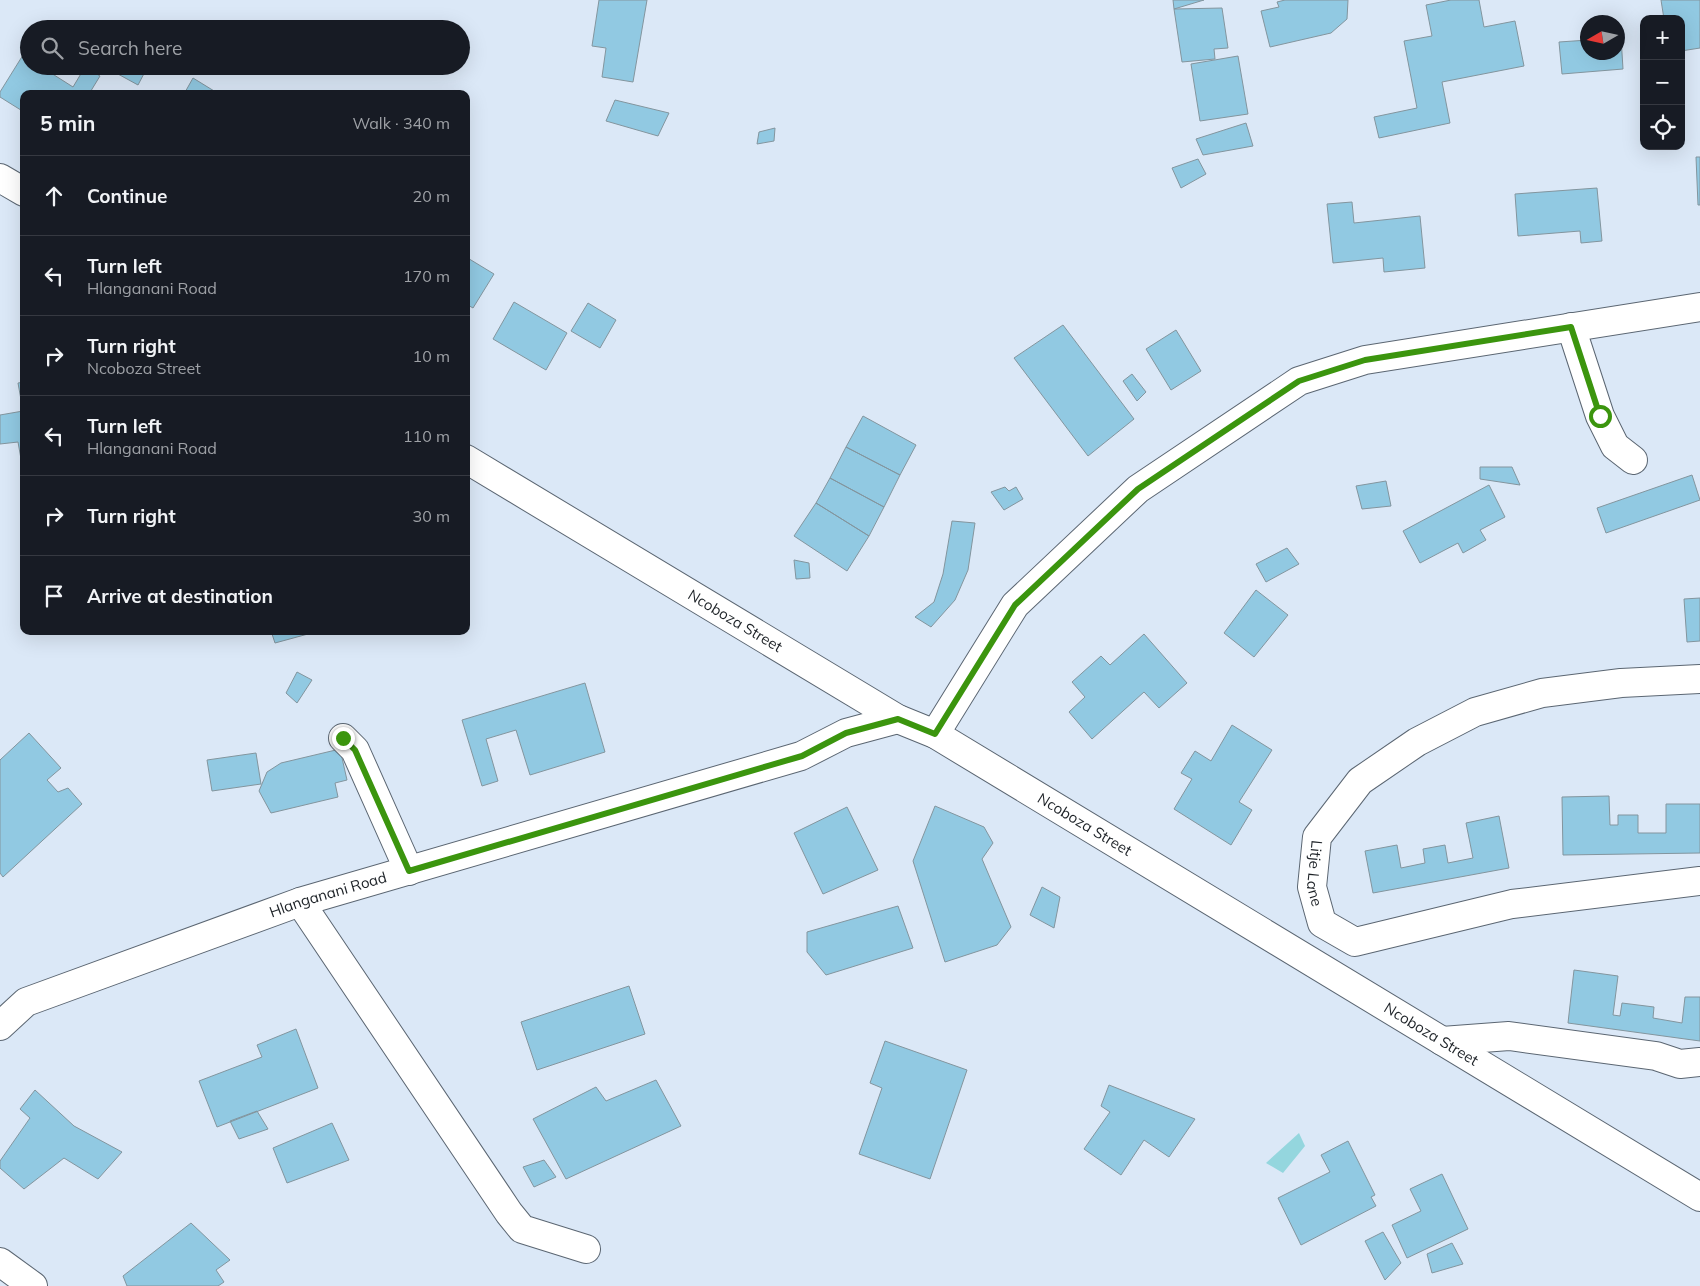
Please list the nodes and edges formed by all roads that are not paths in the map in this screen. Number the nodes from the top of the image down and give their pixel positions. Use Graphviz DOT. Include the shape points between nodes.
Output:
graph roads {
  1 [pos="0,178"];
  2 [pos="20,190"];
  3 [pos="1700,307"];
  4 [pos="1571,327"];
  5 [pos="1633,460"];
  6 [pos="470,461"];
  7 [pos="1700,679"];
  8 [pos="898,719"];
  9 [pos="935,734"];
  10 [pos="343,738"];
  11 [pos="409,871"];
  12 [pos="1700,881"];
  13 [pos="300,902"];
  14 [pos="0,1026"];
  15 [pos="1442,1041"];
  16 [pos="1700,1062"];
  17 [pos="1700,1197"];
  18 [pos="586,1249"];
  19 [pos="0,1262"];
  20 [pos="33,1286"];
  1 -- 2 [label="street"];
  3 -- 4 [label="street"];
  4 -- 5 [label="street" via="1600,416 1615,446"];
  4 -- 9 [label="street" via="1365,360 1299,381 1138,489 1015,605"];
  6 -- 8 [label="street, Ncoboza Street"];
  7 -- 12 [label="street, Litje Lane" via="1542,692 1475,712 1417,742 1360,781 1317,837 1312,887 1322,923 1355,942 1512,904"];
  8 -- 9 [label="street, Ncoboza Street"];
  8 -- 11 [label="street, Hlanganani Road" via="846,733 802,756"];
  9 -- 15 [label="street, Ncoboza Street"];
  10 -- 11 [label="street" via="355,750"];
  11 -- 13 [label="street, Hlanganani Road"];
  13 -- 14 [label="street, Hlanganani Road" via="26,1002"];
  13 -- 18 [label="street" via="522,1229"];
  15 -- 16 [label="street" via="1509,1036 1656,1056 1680,1064"];
  15 -- 17 [label="street, Ncoboza Street"];
  19 -- 20 [label="street"];
}
